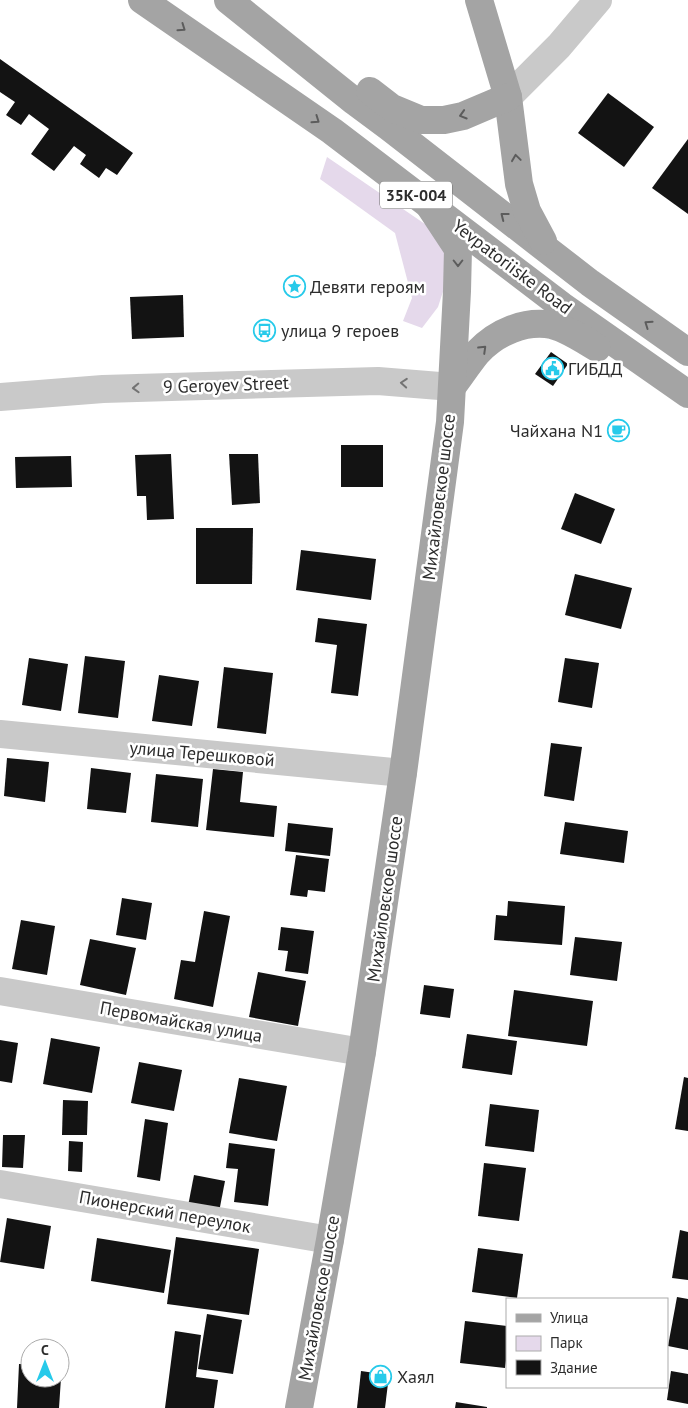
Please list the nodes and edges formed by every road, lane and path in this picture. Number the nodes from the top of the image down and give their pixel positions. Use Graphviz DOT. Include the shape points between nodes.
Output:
graph roads {
  1 [pos="142,0"];
  2 [pos="228,0"];
  3 [pos="253,0"];
  4 [pos="479,0"];
  5 [pos="598,0"];
  6 [pos="508,97"];
  7 [pos="430,205"];
  8 [pos="550,252"];
  9 [pos="688,352"];
  10 [pos="452,386"];
  11 [pos="685,391"];
  12 [pos="0,396"];
  13 [pos="0,734"];
  14 [pos="403,773"];
  15 [pos="0,991"];
  16 [pos="362,1052"];
  17 [pos="0,1184"];
  18 [pos="330,1240"];
  19 [pos="299,1408"];
  1 -- 7 [label="main road, Yevpatoriiske Road / 35К-004, one-way" via="332,131"];
  8 -- 2 [label="main road, Yevpatoriiske Road / 35К-004, one-way"];
  6 -- 3 [label="main road, one-way" via="463,116 421,120 392,108"];
  4 -- 6 [label="main road"];
  5 -- 6 [label="street" via="559,46"];
  8 -- 6 [label="main road, one-way" via="526,211 519,184"];
  7 -- 10 [label="main road, Михайловское шоссе, one-way" via="458,249"];
  7 -- 11 [label="main road, Yevpatoriiske Road / 35К-004" via="562,306"];
  9 -- 8 [label="main road, Yevpatoriiske Road / 35К-004, one-way"];
  10 -- 11 [label="main road, one-way" via="491,340 507,330 530,324 553,325"];
  10 -- 12 [label="street, 9 Geroyev Street, one-way" via="378,381 102,389"];
  10 -- 14 [label="main road, Михайловское шоссе" via="450,422"];
  13 -- 14 [label="street, улица Терешковой"];
  14 -- 16 [label="main road, Михайловское шоссе"];
  15 -- 16 [label="street, Первомайская улица"];
  16 -- 18 [label="main road, Михайловское шоссе"];
  17 -- 18 [label="street, Пионерский переулок"];
  18 -- 19 [label="main road, Михайловское шоссе"];
}
